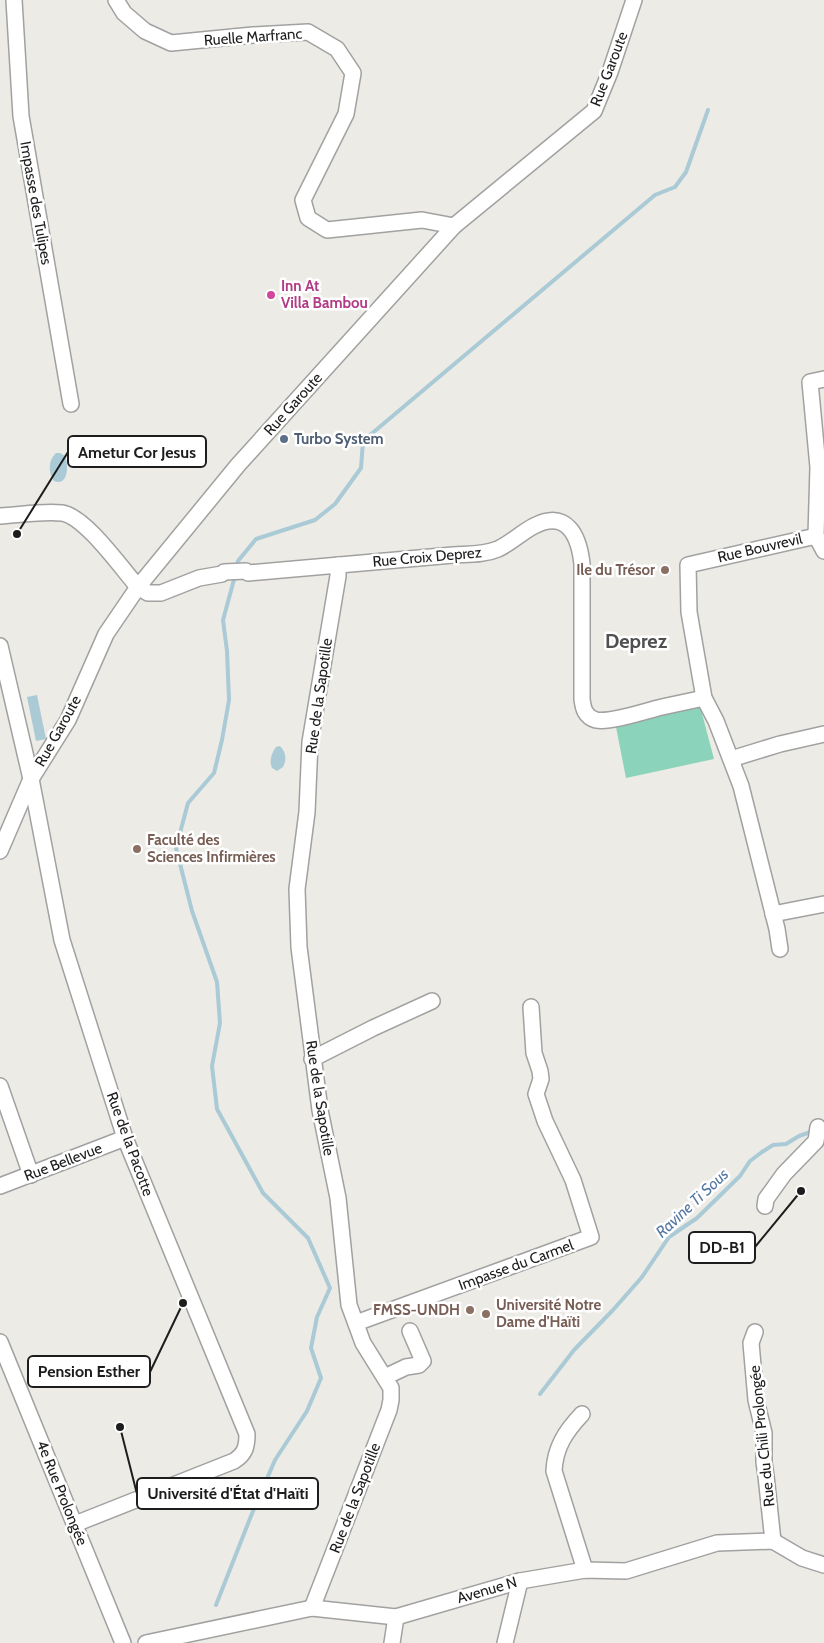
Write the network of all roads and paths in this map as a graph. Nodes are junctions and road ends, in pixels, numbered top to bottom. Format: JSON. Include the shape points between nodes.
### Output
{"nodes":[{"id":1,"x":14,"y":0,"type":"edge"},
{"id":2,"x":116,"y":0,"type":"edge"},
{"id":3,"x":634,"y":0,"type":"edge"},
{"id":4,"x":454,"y":226,"type":"junction"},
{"id":5,"x":824,"y":379,"type":"edge"},
{"id":6,"x":71,"y":404,"type":"dead end"},
{"id":7,"x":0,"y":516,"type":"edge"},
{"id":8,"x":816,"y":536,"type":"junction"},
{"id":9,"x":824,"y":551,"type":"edge"},
{"id":10,"x":338,"y":565,"type":"junction"},
{"id":11,"x":138,"y":587,"type":"junction"},
{"id":12,"x":0,"y":646,"type":"edge"},
{"id":13,"x":704,"y":698,"type":"junction"},
{"id":14,"x":824,"y":734,"type":"edge"},
{"id":15,"x":731,"y":759,"type":"junction"},
{"id":16,"x":32,"y":779,"type":"junction"},
{"id":17,"x":0,"y":851,"type":"edge"},
{"id":18,"x":824,"y":904,"type":"edge"},
{"id":19,"x":773,"y":914,"type":"junction"},
{"id":20,"x":780,"y":949,"type":"dead end"},
{"id":21,"x":432,"y":1001,"type":"dead end"},
{"id":22,"x":531,"y":1007,"type":"dead end"},
{"id":23,"x":312,"y":1060,"type":"junction"},
{"id":24,"x":0,"y":1086,"type":"edge"},
{"id":25,"x":818,"y":1126,"type":"dead end"},
{"id":26,"x":125,"y":1138,"type":"junction"},
{"id":27,"x":31,"y":1175,"type":"junction"},
{"id":28,"x":0,"y":1186,"type":"edge"},
{"id":29,"x":764,"y":1206,"type":"dead end"},
{"id":30,"x":356,"y":1323,"type":"junction"},
{"id":31,"x":410,"y":1330,"type":"dead end"},
{"id":32,"x":755,"y":1332,"type":"dead end"},
{"id":33,"x":0,"y":1342,"type":"edge"},
{"id":34,"x":385,"y":1378,"type":"junction"},
{"id":35,"x":582,"y":1414,"type":"dead end"},
{"id":36,"x":75,"y":1524,"type":"junction"},
{"id":37,"x":773,"y":1541,"type":"junction"},
{"id":38,"x":824,"y":1565,"type":"edge"},
{"id":39,"x":586,"y":1570,"type":"junction"},
{"id":40,"x":520,"y":1581,"type":"junction"},
{"id":41,"x":312,"y":1608,"type":"junction"},
{"id":42,"x":396,"y":1617,"type":"junction"},
{"id":43,"x":172,"y":1640,"type":"edge"},
{"id":44,"x":123,"y":1643,"type":"edge"},
{"id":45,"x":146,"y":1643,"type":"edge"},
{"id":46,"x":392,"y":1643,"type":"edge"},
{"id":47,"x":505,"y":1643,"type":"edge"}],
"edges":[{"from":1,"to":6,"type":"street","name":"Impasse des Tulipes","via":[[22,116]]},
{"from":2,"to":4,"type":"street","name":"Ruelle Marfranc","via":[[124,13],[145,31],[171,43],[308,32],[337,49],[353,73],[352,81],[346,114],[303,200],[308,218],[327,230],[422,220]]},
{"from":3,"to":4,"type":"street","name":"Rue Garoute","via":[[594,111]]},
{"from":4,"to":11,"type":"street","name":"Rue Garoute","via":[[238,465]]},
{"from":5,"to":8,"type":"street","via":[[810,382],[818,467]]},
{"from":7,"to":11,"type":"street","via":[[62,513],[72,516],[92,533]]},
{"from":8,"to":9,"type":"street","name":"Rue Bouvrevil"},
{"from":8,"to":13,"type":"street","name":"Rue Bouvrevil","via":[[688,565],[689,612]]},
{"from":10,"to":11,"type":"street","name":"Rue Croix Deprez","via":[[224,572],[161,593],[148,593]]},
{"from":10,"to":13,"type":"street","name":"Rue Croix Deprez","via":[[481,554],[499,548],[541,523],[556,521],[574,533],[580,548],[582,699],[587,715],[595,720],[605,720]]},
{"from":10,"to":23,"type":"street","name":"Rue de la Sapotille","via":[[310,742],[307,812],[297,889],[299,947]]},
{"from":11,"to":16,"type":"street","name":"Rue Garoute","via":[[106,634],[68,720]]},
{"from":12,"to":16,"type":"street","name":"Rue de la Pacotte"},
{"from":13,"to":15,"type":"street"},
{"from":14,"to":15,"type":"street"},
{"from":15,"to":19,"type":"street","via":[[741,786]]},
{"from":16,"to":17,"type":"street","name":"Rue Garoute"},
{"from":16,"to":26,"type":"street","name":"Rue de la Pacotte","via":[[62,940]]},
{"from":18,"to":19,"type":"street"},
{"from":19,"to":20,"type":"street"},
{"from":21,"to":23,"type":"street"},
{"from":22,"to":30,"type":"street","name":"Impasse du Carmel","via":[[534,1053],[541,1079],[536,1094],[573,1180],[591,1237]]},
{"from":23,"to":30,"type":"street","name":"Rue de la Sapotille","via":[[338,1198],[349,1305]]},
{"from":24,"to":27,"type":"street"},
{"from":25,"to":29,"type":"street","via":[[816,1141],[784,1174]]},
{"from":26,"to":27,"type":"street","name":"Rue Bellevue"},
{"from":26,"to":36,"type":"street","name":"Rue de la Pacotte","via":[[247,1434],[247,1443],[241,1457],[234,1461]]},
{"from":27,"to":28,"type":"street","name":"Rue Bellevue"},
{"from":30,"to":34,"type":"street","name":"Rue de la Sapotille","via":[[362,1343]]},
{"from":31,"to":34,"type":"street","via":[[422,1361]]},
{"from":32,"to":37,"type":"street","name":"Rue du Chili Prolongée","via":[[751,1343],[756,1400],[764,1433]]},
{"from":33,"to":36,"type":"street","name":"4e Rue Prolongée"},
{"from":34,"to":41,"type":"street","name":"Rue de la Sapotille","via":[[391,1388],[389,1410]]},
{"from":35,"to":39,"type":"street","via":[[567,1430],[555,1458],[554,1471]]},
{"from":36,"to":44,"type":"street","name":"4e Rue Prolongée"},
{"from":37,"to":38,"type":"street","via":[[802,1558]]},
{"from":37,"to":39,"type":"street","name":"Avenue N","via":[[717,1543],[626,1571]]},
{"from":39,"to":40,"type":"street","name":"Avenue N"},
{"from":40,"to":42,"type":"street","name":"Avenue N"},
{"from":40,"to":47,"type":"street"},
{"from":41,"to":42,"type":"street","name":"Avenue N"},
{"from":41,"to":43,"type":"street","name":"Avenue N"},
{"from":42,"to":46,"type":"street"},
{"from":43,"to":45,"type":"street","name":"Avenue N"}]}
